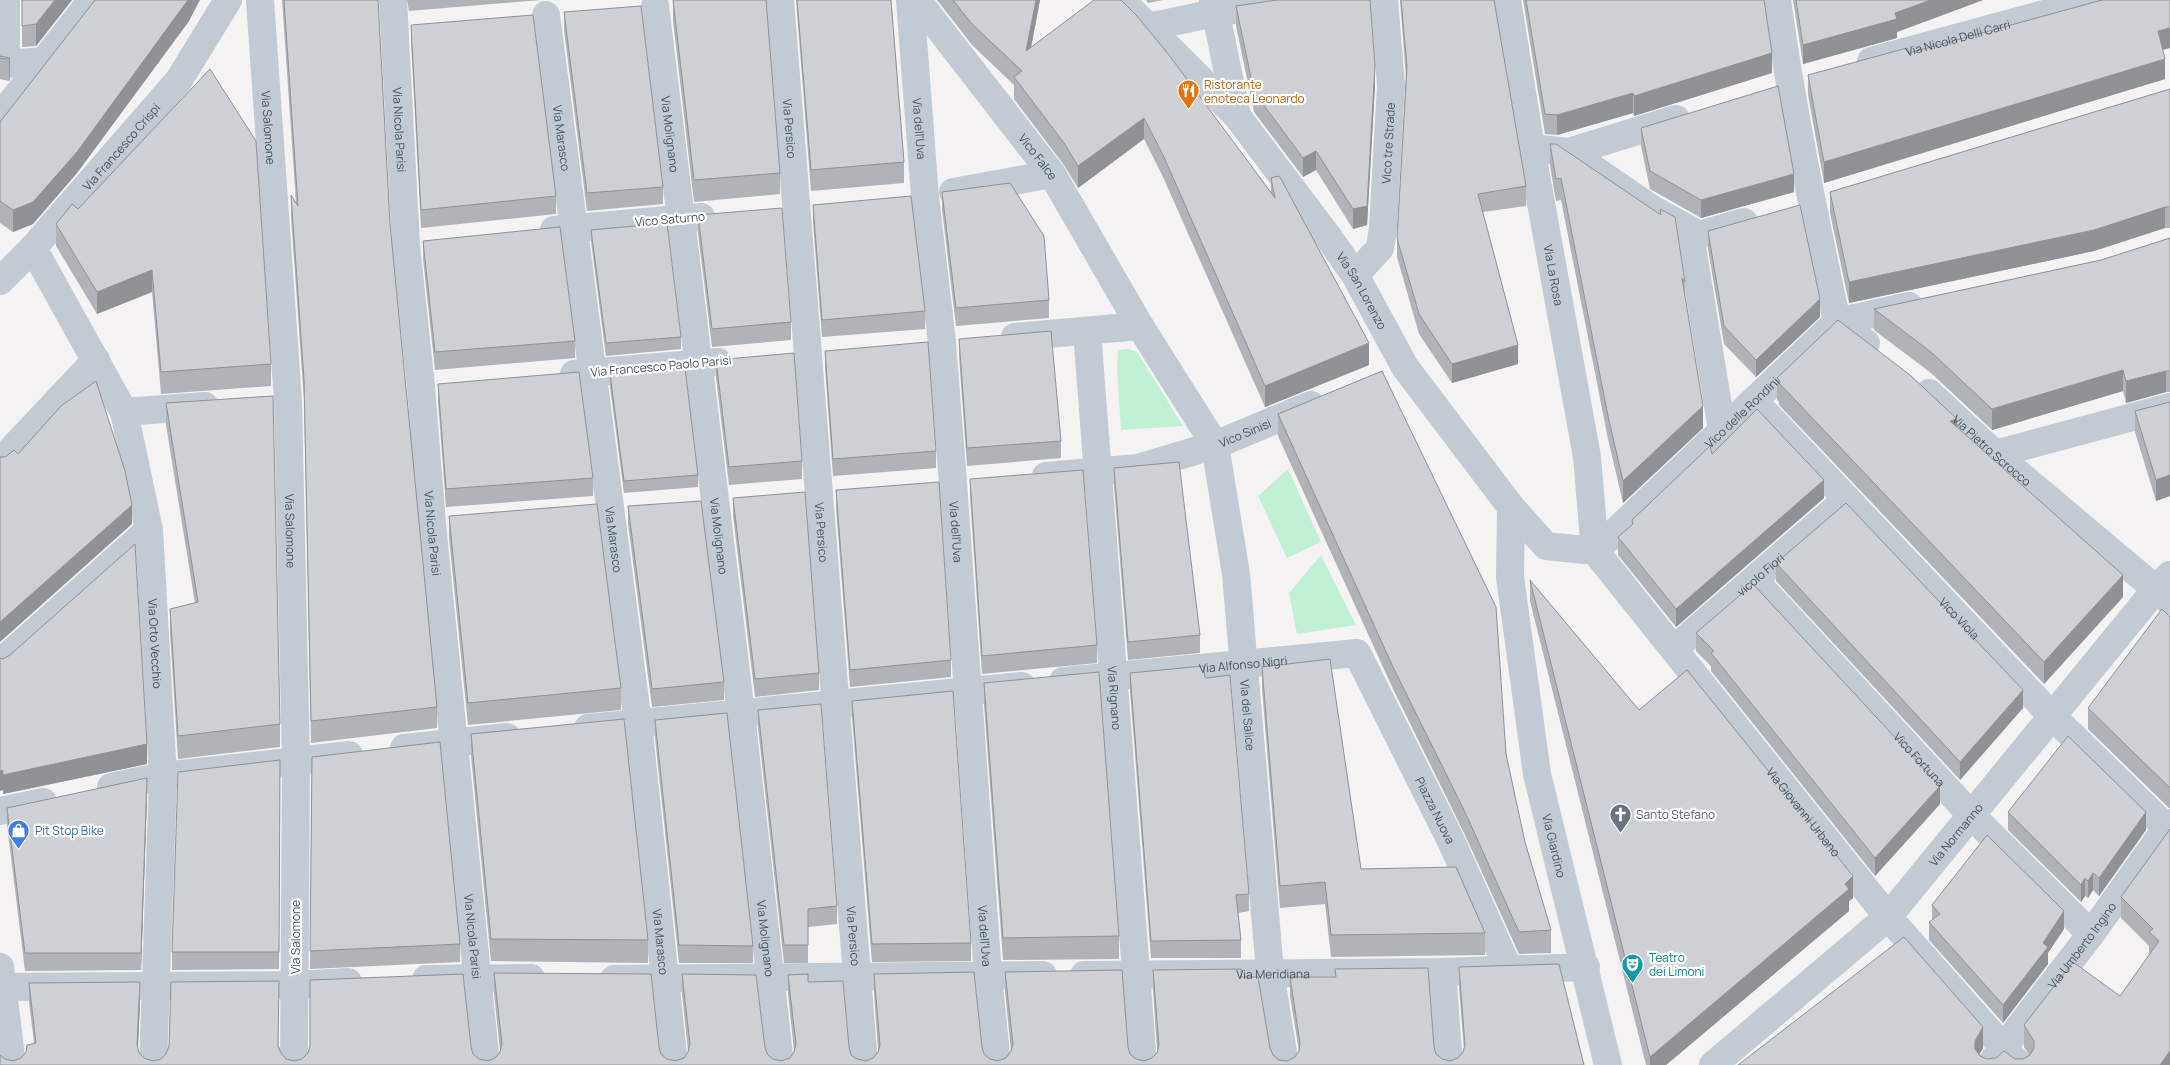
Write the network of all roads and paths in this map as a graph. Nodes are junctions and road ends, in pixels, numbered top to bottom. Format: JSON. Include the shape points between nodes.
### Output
{"nodes":[{"id":1,"x":6,"y":0,"type":"edge"},
{"id":2,"x":92,"y":0,"type":"edge"},
{"id":3,"x":228,"y":0,"type":"edge"},
{"id":4,"x":260,"y":0,"type":"edge"},
{"id":5,"x":393,"y":0,"type":"edge"},
{"id":6,"x":780,"y":0,"type":"edge"},
{"id":7,"x":910,"y":0,"type":"edge"},
{"id":8,"x":917,"y":0,"type":"edge"},
{"id":9,"x":1121,"y":0,"type":"edge"},
{"id":10,"x":1303,"y":0,"type":"edge"},
{"id":11,"x":1384,"y":0,"type":"edge"},
{"id":12,"x":1507,"y":0,"type":"edge"},
{"id":13,"x":1777,"y":0,"type":"edge"},
{"id":14,"x":2096,"y":0,"type":"edge"},
{"id":15,"x":1214,"y":7,"type":"edge"},
{"id":16,"x":626,"y":9,"type":"edge"},
{"id":17,"x":518,"y":17,"type":"edge"},
{"id":18,"x":423,"y":25,"type":"edge"},
{"id":19,"x":1148,"y":26,"type":"junction"},
{"id":20,"x":395,"y":28,"type":"junction"},
{"id":21,"x":45,"y":61,"type":"junction"},
{"id":22,"x":1846,"y":68,"type":"edge"},
{"id":23,"x":1817,"y":76,"type":"edge"},
{"id":24,"x":1779,"y":87,"type":"junction"},
{"id":25,"x":1697,"y":112,"type":"edge"},
{"id":26,"x":1237,"y":116,"type":"junction"},
{"id":27,"x":0,"y":117,"type":"edge"},
{"id":28,"x":1531,"y":148,"type":"junction"},
{"id":29,"x":1569,"y":152,"type":"junction"},
{"id":30,"x":1052,"y":174,"type":"junction"},
{"id":31,"x":1839,"y":195,"type":"edge"},
{"id":32,"x":925,"y":197,"type":"junction"},
{"id":33,"x":896,"y":200,"type":"edge"},
{"id":34,"x":1802,"y":206,"type":"junction"},
{"id":35,"x":807,"y":209,"type":"junction"},
{"id":36,"x":768,"y":212,"type":"edge"},
{"id":37,"x":730,"y":214,"type":"edge"},
{"id":38,"x":1764,"y":216,"type":"edge"},
{"id":39,"x":682,"y":218,"type":"junction"},
{"id":40,"x":573,"y":228,"type":"junction"},
{"id":41,"x":1689,"y":229,"type":"junction"},
{"id":42,"x":534,"y":232,"type":"edge"},
{"id":43,"x":33,"y":248,"type":"junction"},
{"id":44,"x":1355,"y":275,"type":"junction"},
{"id":45,"x":0,"y":281,"type":"edge"},
{"id":46,"x":1934,"y":301,"type":"edge"},
{"id":47,"x":1838,"y":322,"type":"junction"},
{"id":48,"x":1140,"y":326,"type":"junction"},
{"id":49,"x":1087,"y":331,"type":"junction"},
{"id":50,"x":942,"y":342,"type":"junction"},
{"id":51,"x":913,"y":345,"type":"edge"},
{"id":52,"x":837,"y":352,"type":"edge"},
{"id":53,"x":808,"y":354,"type":"junction"},
{"id":54,"x":781,"y":356,"type":"edge"},
{"id":55,"x":1883,"y":356,"type":"edge"},
{"id":56,"x":96,"y":360,"type":"junction"},
{"id":57,"x":744,"y":360,"type":"edge"},
{"id":58,"x":698,"y":363,"type":"junction"},
{"id":59,"x":1405,"y":367,"type":"junction"},
{"id":60,"x":592,"y":372,"type":"junction"},
{"id":61,"x":545,"y":376,"type":"edge"},
{"id":62,"x":1378,"y":378,"type":"edge"},
{"id":63,"x":1913,"y":379,"type":"edge"},
{"id":64,"x":450,"y":384,"type":"edge"},
{"id":65,"x":421,"y":387,"type":"junction"},
{"id":66,"x":1333,"y":396,"type":"edge"},
{"id":67,"x":288,"y":400,"type":"junction"},
{"id":68,"x":1754,"y":400,"type":"junction"},
{"id":69,"x":259,"y":403,"type":"edge"},
{"id":70,"x":230,"y":405,"type":"edge"},
{"id":71,"x":2170,"y":407,"type":"edge"},
{"id":72,"x":124,"y":412,"type":"junction"},
{"id":73,"x":1722,"y":430,"type":"junction"},
{"id":74,"x":1216,"y":445,"type":"junction"},
{"id":75,"x":1995,"y":454,"type":"junction"},
{"id":76,"x":0,"y":462,"type":"edge"},
{"id":77,"x":1097,"y":472,"type":"junction"},
{"id":78,"x":1020,"y":478,"type":"edge"},
{"id":79,"x":982,"y":481,"type":"edge"},
{"id":80,"x":953,"y":483,"type":"junction"},
{"id":81,"x":925,"y":485,"type":"edge"},
{"id":82,"x":848,"y":492,"type":"edge"},
{"id":83,"x":819,"y":494,"type":"junction"},
{"id":84,"x":791,"y":496,"type":"edge"},
{"id":85,"x":744,"y":499,"type":"edge"},
{"id":86,"x":1847,"y":499,"type":"junction"},
{"id":87,"x":715,"y":502,"type":"junction"},
{"id":88,"x":686,"y":504,"type":"edge"},
{"id":89,"x":1511,"y":507,"type":"junction"},
{"id":90,"x":639,"y":508,"type":"edge"},
{"id":91,"x":600,"y":511,"type":"junction"},
{"id":92,"x":462,"y":522,"type":"edge"},
{"id":93,"x":432,"y":524,"type":"junction"},
{"id":94,"x":149,"y":530,"type":"junction"},
{"id":95,"x":1595,"y":551,"type":"junction"},
{"id":96,"x":1754,"y":580,"type":"junction"},
{"id":97,"x":2165,"y":588,"type":"edge"},
{"id":98,"x":1674,"y":649,"type":"junction"},
{"id":99,"x":1357,"y":653,"type":"joint"},
{"id":100,"x":0,"y":663,"type":"edge"},
{"id":101,"x":1244,"y":664,"type":"junction"},
{"id":102,"x":1114,"y":676,"type":"junction"},
{"id":103,"x":970,"y":691,"type":"junction"},
{"id":104,"x":836,"y":704,"type":"junction"},
{"id":105,"x":741,"y":714,"type":"junction"},
{"id":106,"x":2053,"y":717,"type":"junction"},
{"id":107,"x":638,"y":723,"type":"junction"},
{"id":108,"x":560,"y":731,"type":"edge"},
{"id":109,"x":531,"y":734,"type":"edge"},
{"id":110,"x":454,"y":742,"type":"junction"},
{"id":111,"x":296,"y":761,"type":"junction"},
{"id":112,"x":163,"y":776,"type":"junction"},
{"id":113,"x":0,"y":811,"type":"edge"},
{"id":114,"x":1972,"y":816,"type":"junction"},
{"id":115,"x":2169,"y":827,"type":"edge"},
{"id":116,"x":1888,"y":917,"type":"junction"},
{"id":117,"x":2091,"y":934,"type":"junction"},
{"id":118,"x":1586,"y":967,"type":"junction"},
{"id":119,"x":1509,"y":970,"type":"junction"},
{"id":120,"x":1270,"y":972,"type":"junction"},
{"id":121,"x":1442,"y":972,"type":"junction"},
{"id":122,"x":1135,"y":974,"type":"junction"},
{"id":123,"x":988,"y":976,"type":"junction"},
{"id":124,"x":477,"y":977,"type":"junction"},
{"id":125,"x":856,"y":977,"type":"junction"},
{"id":126,"x":556,"y":978,"type":"edge"},
{"id":127,"x":586,"y":979,"type":"edge"},
{"id":128,"x":771,"y":979,"type":"junction"},
{"id":129,"x":1,"y":980,"type":"edge"},
{"id":130,"x":400,"y":980,"type":"edge"},
{"id":131,"x":665,"y":980,"type":"junction"},
{"id":132,"x":372,"y":982,"type":"edge"},
{"id":133,"x":295,"y":985,"type":"junction"},
{"id":134,"x":156,"y":986,"type":"junction"},
{"id":135,"x":2004,"y":1059,"type":"edge"},
{"id":136,"x":12,"y":1065,"type":"edge"},
{"id":137,"x":153,"y":1065,"type":"edge"},
{"id":138,"x":294,"y":1065,"type":"edge"},
{"id":139,"x":486,"y":1065,"type":"edge"},
{"id":140,"x":674,"y":1065,"type":"edge"},
{"id":141,"x":780,"y":1065,"type":"edge"},
{"id":142,"x":864,"y":1065,"type":"edge"},
{"id":143,"x":997,"y":1065,"type":"edge"},
{"id":144,"x":1143,"y":1065,"type":"edge"},
{"id":145,"x":1286,"y":1065,"type":"edge"},
{"id":146,"x":1449,"y":1065,"type":"edge"},
{"id":147,"x":1608,"y":1065,"type":"edge"},
{"id":148,"x":1714,"y":1065,"type":"edge"}],
"edges":[{"from":1,"to":21,"type":"street","via":[[6,64]]},
{"from":2,"to":21,"type":"street"},
{"from":3,"to":43,"type":"street","name":"Via Francesco Crispi","via":[[179,80]]},
{"from":4,"to":67,"type":"street","name":"Via Salomone"},
{"from":5,"to":20,"type":"street","name":"Via Nicola Parisi"},
{"from":6,"to":35,"type":"street","name":"Via Persico"},
{"from":7,"to":32,"type":"street","name":"Via dell'Uva"},
{"from":8,"to":30,"type":"street","name":"Vico Falce"},
{"from":9,"to":19,"type":"street","name":"Via San Lorenzo"},
{"from":10,"to":15,"type":"street"},
{"from":11,"to":44,"type":"street","name":"Vico tre Strade","via":[[1391,85],[1384,227],[1380,248]]},
{"from":12,"to":28,"type":"street","name":"Via La Rosa"},
{"from":13,"to":24,"type":"street"},
{"from":14,"to":22,"type":"street","name":"Via Nicola Delli Carri"},
{"from":15,"to":19,"type":"street"},
{"from":15,"to":26,"type":"street"},
{"from":16,"to":39,"type":"street","name":"Via Molignano","via":[[665,6]]},
{"from":17,"to":40,"type":"street","name":"Via Marasco","via":[[556,14]]},
{"from":18,"to":20,"type":"street"},
{"from":19,"to":26,"type":"street","name":"Via San Lorenzo"},
{"from":20,"to":65,"type":"street","name":"Via Nicola Parisi","via":[[416,244]]},
{"from":21,"to":27,"type":"street"},
{"from":23,"to":24,"type":"street"},
{"from":24,"to":34,"type":"street"},
{"from":25,"to":29,"type":"street"},
{"from":26,"to":44,"type":"street","name":"Via San Lorenzo"},
{"from":28,"to":29,"type":"street"},
{"from":28,"to":95,"type":"street","name":"Via La Rosa","via":[[1587,456]]},
{"from":29,"to":41,"type":"street","via":[[1652,209]]},
{"from":30,"to":32,"type":"street"},
{"from":30,"to":48,"type":"street","name":"Vico Falce"},
{"from":31,"to":34,"type":"street"},
{"from":32,"to":33,"type":"street"},
{"from":32,"to":50,"type":"street","name":"Via dell'Uva"},
{"from":34,"to":47,"type":"street"},
{"from":35,"to":36,"type":"street"},
{"from":35,"to":53,"type":"street","name":"Via Persico"},
{"from":37,"to":39,"type":"street","name":"Vico Saturno"},
{"from":38,"to":41,"type":"street","via":[[1699,235]]},
{"from":39,"to":40,"type":"street","name":"Vico Saturno"},
{"from":39,"to":58,"type":"street","name":"Via Molignano"},
{"from":40,"to":42,"type":"street","name":"Vico Saturno"},
{"from":40,"to":60,"type":"street","name":"Via Marasco"},
{"from":41,"to":73,"type":"street"},
{"from":43,"to":45,"type":"street","name":"Via Francesco Crispi"},
{"from":43,"to":56,"type":"street","name":"Via Orto Vecchio"},
{"from":44,"to":59,"type":"street","name":"Via San Lorenzo"},
{"from":46,"to":47,"type":"street"},
{"from":47,"to":55,"type":"street"},
{"from":47,"to":68,"type":"street","name":"Vico delle Rondini"},
{"from":48,"to":49,"type":"street"},
{"from":48,"to":74,"type":"street","name":"Via del Salice"},
{"from":49,"to":50,"type":"street"},
{"from":49,"to":77,"type":"street","name":"Via Rignano"},
{"from":50,"to":51,"type":"street"},
{"from":50,"to":80,"type":"street","name":"Via dell'Uva"},
{"from":52,"to":53,"type":"street"},
{"from":53,"to":54,"type":"street"},
{"from":53,"to":83,"type":"street","name":"Via Persico"},
{"from":56,"to":72,"type":"street","name":"Via Orto Vecchio"},
{"from":56,"to":76,"type":"street"},
{"from":57,"to":58,"type":"street","name":"Via Francesco Paolo Parisi"},
{"from":58,"to":60,"type":"street","name":"Via Francesco Paolo Parisi"},
{"from":58,"to":87,"type":"street","name":"Via Molignano"},
{"from":59,"to":62,"type":"street"},
{"from":59,"to":89,"type":"street","name":"Via San Lorenzo"},
{"from":60,"to":61,"type":"street","name":"Via Francesco Paolo Parisi"},
{"from":60,"to":91,"type":"street","name":"Via Marasco"},
{"from":63,"to":75,"type":"street","name":"Via Pietro Scrocco"},
{"from":64,"to":65,"type":"street"},
{"from":65,"to":93,"type":"street","name":"Via Nicola Parisi"},
{"from":66,"to":74,"type":"street","name":"Vico Sinisi"},
{"from":67,"to":69,"type":"street"},
{"from":67,"to":111,"type":"street","name":"Via Salomone"},
{"from":68,"to":73,"type":"street","name":"Vico delle Rondini"},
{"from":68,"to":86,"type":"street","name":"Vico Viola"},
{"from":70,"to":72,"type":"street"},
{"from":71,"to":75,"type":"street"},
{"from":72,"to":94,"type":"street","name":"Via Orto Vecchio"},
{"from":73,"to":95,"type":"street","name":"Vico delle Rondini"},
{"from":74,"to":77,"type":"street","name":"Vico Sinisi","via":[[1138,468]]},
{"from":74,"to":101,"type":"street","name":"Via del Salice","via":[[1236,574]]},
{"from":75,"to":97,"type":"street","name":"Via Pietro Scrocco"},
{"from":77,"to":78,"type":"street","name":"Vico Sinisi"},
{"from":77,"to":102,"type":"street","name":"Via Rignano"},
{"from":79,"to":80,"type":"street"},
{"from":80,"to":81,"type":"street"},
{"from":80,"to":103,"type":"street","name":"Via dell'Uva"},
{"from":82,"to":83,"type":"street"},
{"from":83,"to":84,"type":"street"},
{"from":83,"to":104,"type":"street","name":"Via Persico"},
{"from":85,"to":87,"type":"street"},
{"from":86,"to":96,"type":"street","name":"vicolo Fiori"},
{"from":86,"to":106,"type":"street","name":"Vico Viola"},
{"from":87,"to":88,"type":"street"},
{"from":87,"to":105,"type":"street","name":"Via Molignano"},
{"from":89,"to":95,"type":"street","name":"Via San Lorenzo","via":[[1546,546]]},
{"from":89,"to":118,"type":"street","name":"Via Giardino","via":[[1510,577],[1537,774]]},
{"from":90,"to":91,"type":"street"},
{"from":91,"to":107,"type":"street","name":"Via Marasco"},
{"from":92,"to":93,"type":"street"},
{"from":93,"to":110,"type":"street","name":"Via Nicola Parisi"},
{"from":94,"to":100,"type":"street"},
{"from":94,"to":112,"type":"street","name":"Via Orto Vecchio"},
{"from":95,"to":98,"type":"street","name":"Via Giovanni Urbano"},
{"from":96,"to":98,"type":"street","name":"vicolo Fiori"},
{"from":96,"to":114,"type":"street","name":"Vico Fortuna"},
{"from":97,"to":106,"type":"street","name":"Via Normanno"},
{"from":98,"to":116,"type":"street","name":"Via Giovanni Urbano"},
{"from":99,"to":101,"type":"street","name":"Via Alfonso Nigri"},
{"from":99,"to":119,"type":"street","name":"Piazza Nuova","via":[[1450,841]]},
{"from":101,"to":102,"type":"street","name":"Via Alfonso Nigri"},
{"from":101,"to":120,"type":"street","name":"Via del Salice"},
{"from":102,"to":103,"type":"street","name":"Via Alfonso Nigri"},
{"from":102,"to":122,"type":"street","name":"Via Rignano"},
{"from":103,"to":104,"type":"street","name":"Via Alfonso Nigri"},
{"from":103,"to":123,"type":"street","name":"Via dell'Uva"},
{"from":104,"to":105,"type":"street","name":"Via Alfonso Nigri"},
{"from":104,"to":125,"type":"street","name":"Via Persico"},
{"from":105,"to":107,"type":"street","name":"Via Alfonso Nigri"},
{"from":105,"to":128,"type":"street","name":"Via Molignano"},
{"from":106,"to":114,"type":"street","name":"Via Normanno"},
{"from":106,"to":115,"type":"street","name":"Vico Viola"},
{"from":107,"to":108,"type":"street","name":"Via Alfonso Nigri"},
{"from":107,"to":131,"type":"street","name":"Via Marasco"},
{"from":109,"to":110,"type":"street"},
{"from":110,"to":111,"type":"street"},
{"from":110,"to":124,"type":"street","name":"Via Nicola Parisi"},
{"from":111,"to":112,"type":"street"},
{"from":111,"to":133,"type":"street","name":"Via Salomone"},
{"from":112,"to":113,"type":"street"},
{"from":112,"to":134,"type":"street","name":"Via Orto Vecchio"},
{"from":114,"to":116,"type":"street","name":"Via Normanno"},
{"from":114,"to":117,"type":"street","name":"Vico Fortuna"},
{"from":115,"to":117,"type":"street","name":"Via Umberto Ingino"},
{"from":116,"to":135,"type":"street","name":"Via Giovanni Urbano"},
{"from":116,"to":148,"type":"street","name":"Via Normanno"},
{"from":117,"to":135,"type":"street","name":"Via Umberto Ingino"},
{"from":118,"to":119,"type":"street","name":"Via Meridiana"},
{"from":118,"to":147,"type":"street","name":"Via Giardino"},
{"from":119,"to":121,"type":"street","name":"Via Meridiana"},
{"from":120,"to":121,"type":"street","name":"Via Meridiana"},
{"from":120,"to":122,"type":"street","name":"Via Meridiana"},
{"from":120,"to":145,"type":"street","name":"Via del Salice"},
{"from":121,"to":146,"type":"street"},
{"from":122,"to":123,"type":"street","name":"Via Meridiana"},
{"from":122,"to":144,"type":"street","name":"Via Rignano"},
{"from":123,"to":125,"type":"street","name":"Via Meridiana"},
{"from":123,"to":143,"type":"street","name":"Via dell'Uva"},
{"from":124,"to":126,"type":"street"},
{"from":124,"to":130,"type":"street"},
{"from":124,"to":139,"type":"street","name":"Via Nicola Parisi"},
{"from":125,"to":128,"type":"street","name":"Via Meridiana"},
{"from":125,"to":142,"type":"street","name":"Via Persico"},
{"from":127,"to":131,"type":"street","name":"Via Meridiana"},
{"from":128,"to":131,"type":"street","name":"Via Meridiana"},
{"from":128,"to":141,"type":"street","name":"Via Molignano"},
{"from":129,"to":134,"type":"street"},
{"from":129,"to":136,"type":"street"},
{"from":131,"to":140,"type":"street","name":"Via Marasco"},
{"from":132,"to":133,"type":"street"},
{"from":133,"to":134,"type":"street"},
{"from":133,"to":138,"type":"street","name":"Via Salomone"},
{"from":134,"to":137,"type":"street","name":"Via Orto Vecchio"}]}
